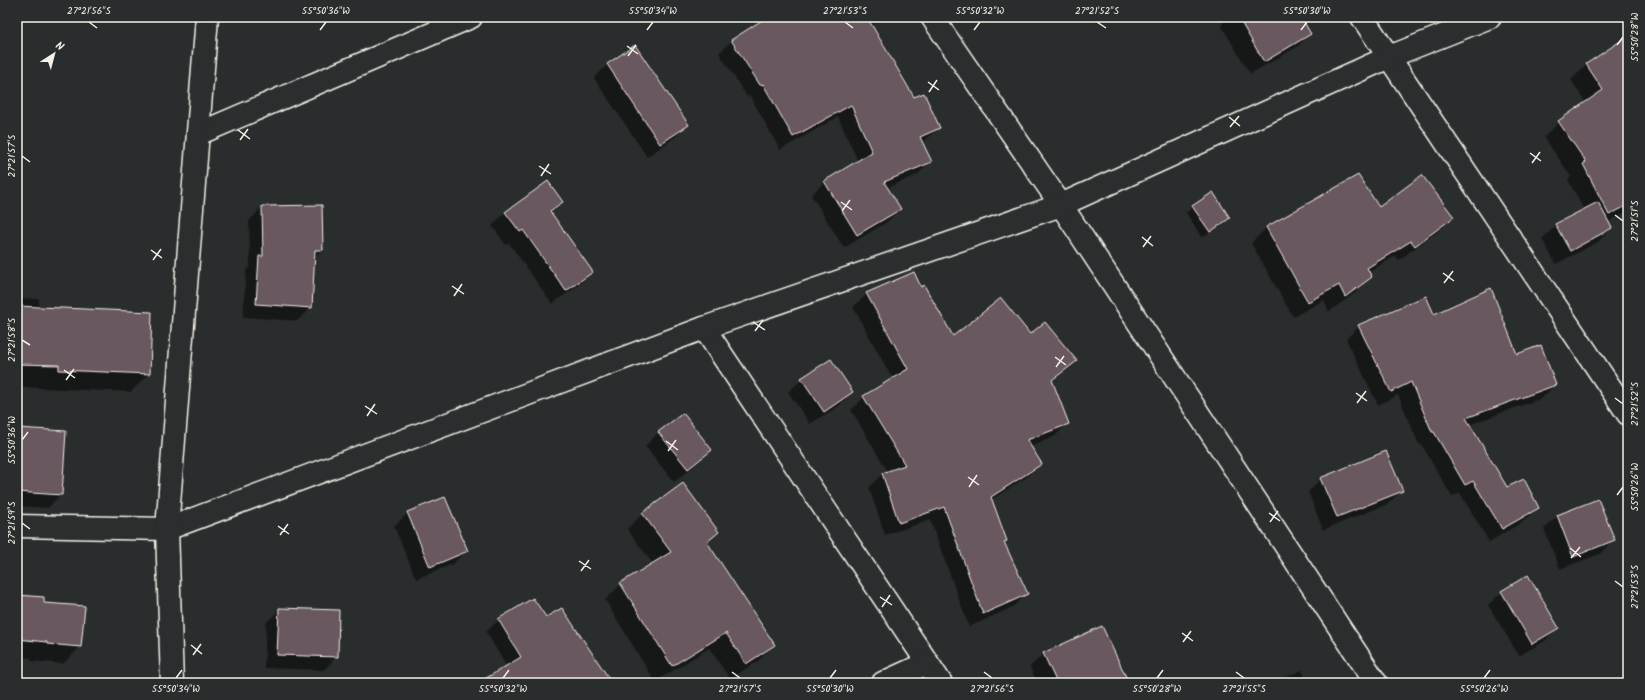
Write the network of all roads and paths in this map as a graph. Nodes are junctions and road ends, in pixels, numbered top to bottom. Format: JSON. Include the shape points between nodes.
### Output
{"nodes":[{"id":1,"x":207,"y":17,"type":"edge"},
{"id":2,"x":471,"y":17,"type":"edge"},
{"id":3,"x":932,"y":17,"type":"edge"},
{"id":4,"x":1362,"y":17,"type":"edge"},
{"id":5,"x":1490,"y":17,"type":"edge"},
{"id":6,"x":1389,"y":56,"type":"junction"},
{"id":7,"x":198,"y":134,"type":"junction"},
{"id":8,"x":1061,"y":205,"type":"junction"},
{"id":9,"x":704,"y":328,"type":"junction"},
{"id":10,"x":1628,"y":414,"type":"edge"},
{"id":11,"x":17,"y":526,"type":"edge"},
{"id":12,"x":167,"y":529,"type":"junction"},
{"id":13,"x":927,"y":663,"type":"junction"},
{"id":14,"x":172,"y":683,"type":"edge"},
{"id":15,"x":883,"y":683,"type":"edge"},
{"id":16,"x":941,"y":683,"type":"edge"},
{"id":17,"x":1376,"y":683,"type":"edge"}],
"edges":[{"from":1,"to":7,"type":"street"},
{"from":2,"to":7,"type":"street"},
{"from":3,"to":8,"type":"street"},
{"from":4,"to":6,"type":"street"},
{"from":5,"to":6,"type":"street"},
{"from":6,"to":8,"type":"street"},
{"from":6,"to":10,"type":"street"},
{"from":7,"to":12,"type":"street"},
{"from":8,"to":9,"type":"street"},
{"from":8,"to":17,"type":"street"},
{"from":9,"to":12,"type":"street"},
{"from":9,"to":13,"type":"street"},
{"from":11,"to":12,"type":"street"},
{"from":12,"to":14,"type":"street"},
{"from":13,"to":15,"type":"street"},
{"from":13,"to":16,"type":"street"}]}
